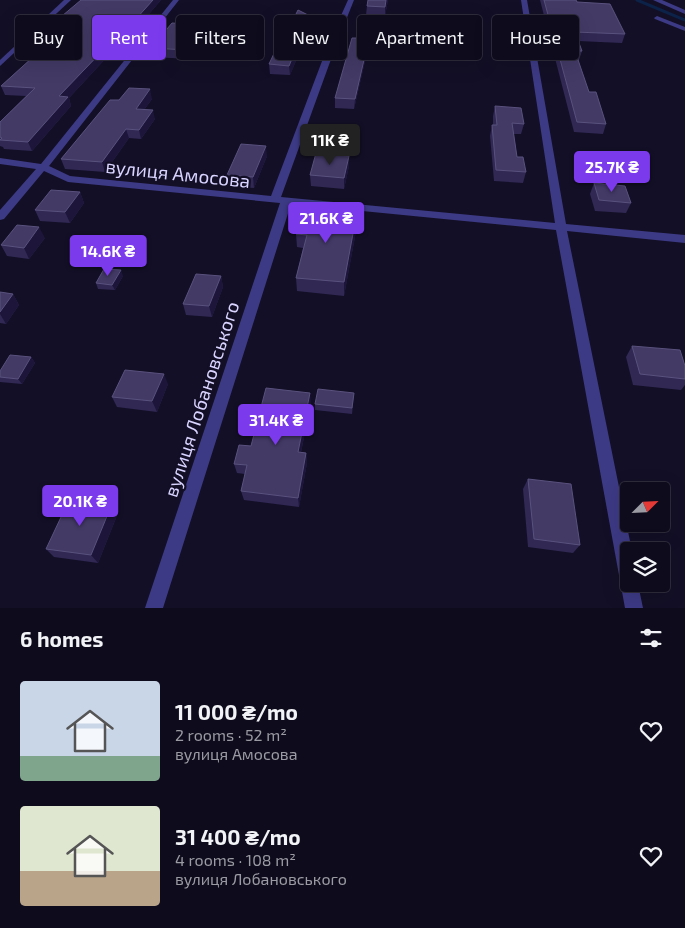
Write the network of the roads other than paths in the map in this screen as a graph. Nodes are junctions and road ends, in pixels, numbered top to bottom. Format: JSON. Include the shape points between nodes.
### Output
{"nodes":[{"id":1,"x":68,"y":0,"type":"edge"},
{"id":2,"x":176,"y":0,"type":"edge"},
{"id":3,"x":351,"y":0,"type":"edge"},
{"id":4,"x":524,"y":0,"type":"edge"},
{"id":5,"x":656,"y":0,"type":"edge"},
{"id":6,"x":685,"y":12,"type":"edge"},
{"id":7,"x":657,"y":18,"type":"dead end"},
{"id":8,"x":685,"y":29,"type":"edge"},
{"id":9,"x":0,"y":64,"type":"edge"},
{"id":10,"x":0,"y":161,"type":"edge"},
{"id":11,"x":43,"y":167,"type":"junction"},
{"id":12,"x":281,"y":201,"type":"junction"},
{"id":13,"x":0,"y":217,"type":"edge"},
{"id":14,"x":560,"y":227,"type":"junction"},
{"id":15,"x":685,"y":239,"type":"edge"},
{"id":16,"x":622,"y":542,"type":"edge"},
{"id":17,"x":631,"y":592,"type":"edge"},
{"id":18,"x":154,"y":608,"type":"edge"},
{"id":19,"x":634,"y":608,"type":"edge"}],
"edges":[{"from":1,"to":9,"type":"street"},
{"from":2,"to":11,"type":"street"},
{"from":3,"to":12,"type":"street","name":"вулиця Лобановського","via":[[334,40]]},
{"from":4,"to":14,"type":"street"},
{"from":5,"to":6,"type":"street"},
{"from":7,"to":8,"type":"street"},
{"from":10,"to":11,"type":"street","name":"вулиця Амосова"},
{"from":11,"to":12,"type":"street","name":"вулиця Амосова","via":[[68,179]]},
{"from":11,"to":13,"type":"street"},
{"from":12,"to":14,"type":"street","name":"вулиця Амосова"},
{"from":12,"to":18,"type":"street","name":"вулиця Лобановського"},
{"from":14,"to":15,"type":"street","name":"вулиця Амосова"},
{"from":14,"to":16,"type":"street"},
{"from":17,"to":19,"type":"street"}]}
